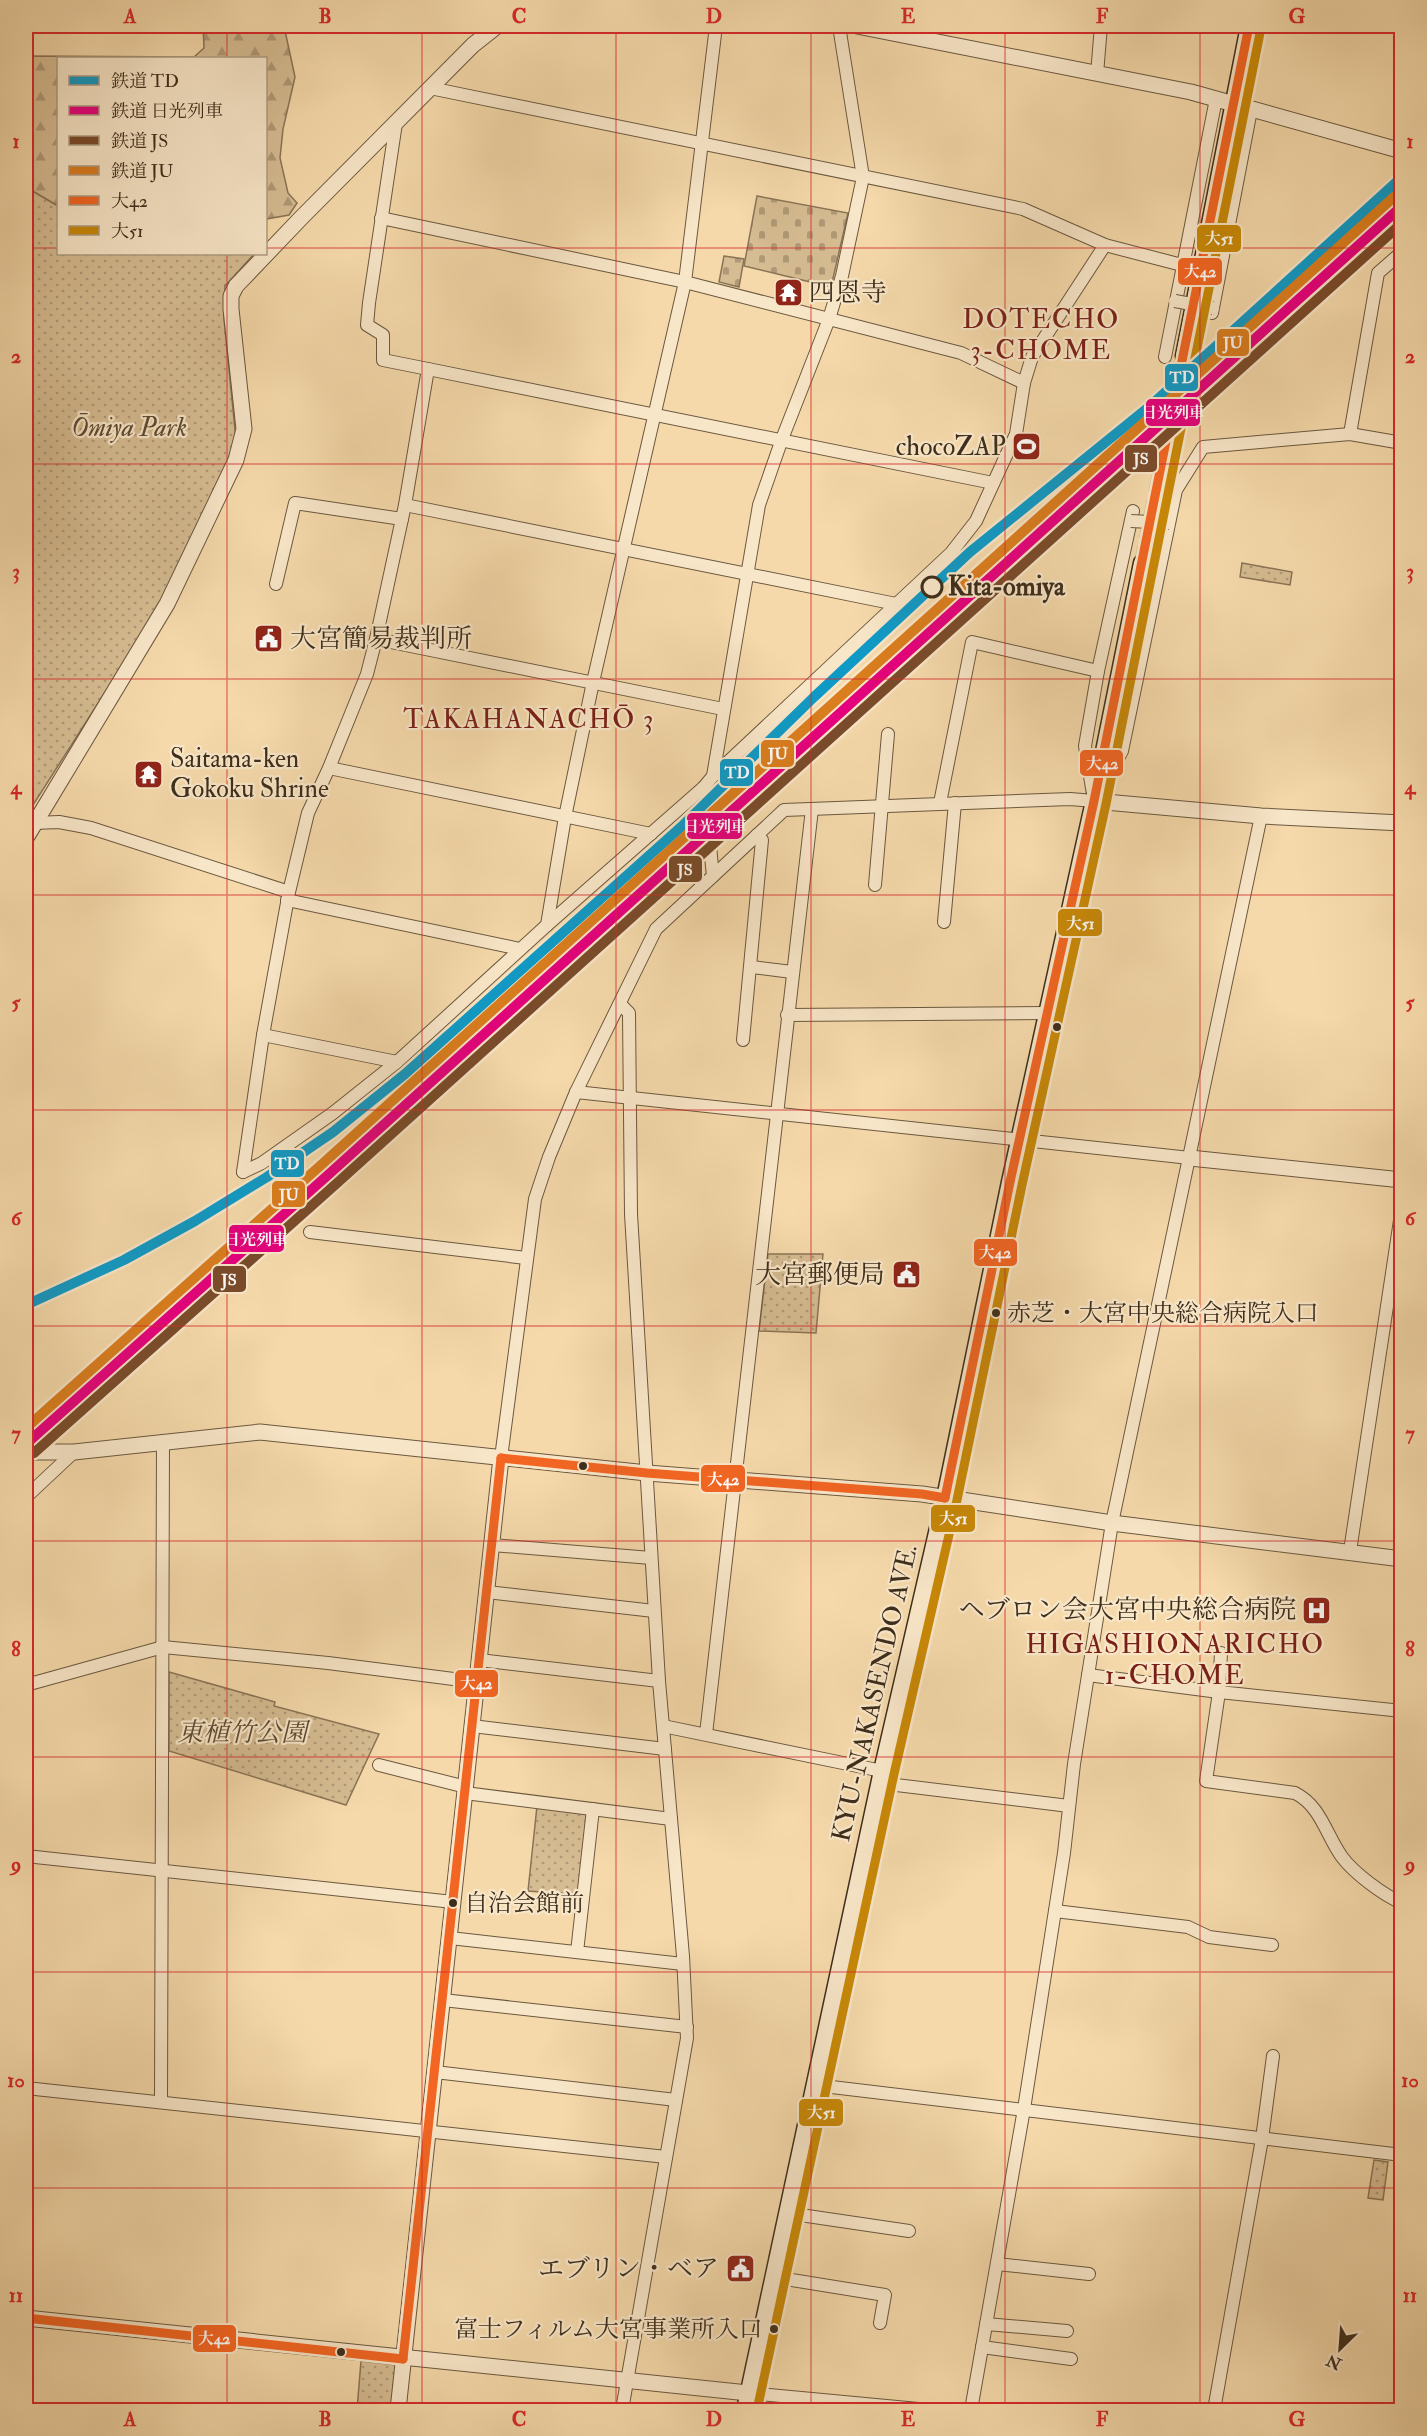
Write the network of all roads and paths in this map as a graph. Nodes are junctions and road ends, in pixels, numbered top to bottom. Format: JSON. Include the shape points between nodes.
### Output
{"nodes":[{"id":1,"x":497,"y":26,"type":"edge"},
{"id":2,"x":716,"y":26,"type":"edge"},
{"id":3,"x":839,"y":26,"type":"edge"},
{"id":4,"x":857,"y":26,"type":"edge"},
{"id":5,"x":1101,"y":26,"type":"edge"},
{"id":6,"x":1249,"y":26,"type":"edge"},
{"id":7,"x":1097,"y":74,"type":"junction"},
{"id":8,"x":430,"y":88,"type":"junction"},
{"id":9,"x":1216,"y":99,"type":"junction"},
{"id":10,"x":1233,"y":104,"type":"junction"},
{"id":11,"x":1251,"y":110,"type":"junction"},
{"id":12,"x":396,"y":123,"type":"junction"},
{"id":13,"x":702,"y":143,"type":"junction"},
{"id":14,"x":1401,"y":151,"type":"edge"},
{"id":15,"x":863,"y":177,"type":"junction"},
{"id":16,"x":381,"y":218,"type":"junction"},
{"id":17,"x":1106,"y":245,"type":"junction"},
{"id":18,"x":267,"y":252,"type":"edge"},
{"id":19,"x":1401,"y":252,"type":"edge"},
{"id":20,"x":264,"y":255,"type":"edge"},
{"id":21,"x":1182,"y":265,"type":"junction"},
{"id":22,"x":685,"y":282,"type":"junction"},
{"id":23,"x":1175,"y":301,"type":"junction"},
{"id":24,"x":829,"y":319,"type":"junction"},
{"id":25,"x":1184,"y":356,"type":"tunnel mouth"},
{"id":26,"x":1165,"y":357,"type":"dead end"},
{"id":27,"x":428,"y":369,"type":"junction"},
{"id":28,"x":1024,"y":383,"type":"junction"},
{"id":29,"x":656,"y":414,"type":"junction"},
{"id":30,"x":1350,"y":434,"type":"junction"},
{"id":31,"x":782,"y":439,"type":"junction"},
{"id":32,"x":1401,"y":443,"type":"edge"},
{"id":33,"x":1182,"y":468,"type":"dead end"},
{"id":34,"x":993,"y":483,"type":"junction"},
{"id":35,"x":1178,"y":487,"type":"junction"},
{"id":36,"x":405,"y":505,"type":"junction"},
{"id":37,"x":402,"y":519,"type":"junction"},
{"id":38,"x":1169,"y":523,"type":"junction"},
{"id":39,"x":624,"y":549,"type":"junction"},
{"id":40,"x":1142,"y":563,"type":"tunnel mouth"},
{"id":41,"x":747,"y":574,"type":"junction"},
{"id":42,"x":276,"y":584,"type":"dead end"},
{"id":43,"x":896,"y":604,"type":"junction"},
{"id":44,"x":376,"y":639,"type":"junction"},
{"id":45,"x":1098,"y":671,"type":"junction"},
{"id":46,"x":593,"y":682,"type":"junction"},
{"id":47,"x":723,"y":709,"type":"junction"},
{"id":48,"x":888,"y":734,"type":"dead end"},
{"id":49,"x":329,"y":768,"type":"junction"},
{"id":50,"x":713,"y":776,"type":"junction"},
{"id":51,"x":704,"y":787,"type":"junction"},
{"id":52,"x":1094,"y":801,"type":"junction"},
{"id":53,"x":940,"y":803,"type":"junction"},
{"id":54,"x":955,"y":803,"type":"junction"},
{"id":55,"x":881,"y":806,"type":"junction"},
{"id":56,"x":812,"y":809,"type":"junction"},
{"id":57,"x":1261,"y":816,"type":"junction"},
{"id":58,"x":565,"y":817,"type":"junction"},
{"id":59,"x":34,"y":823,"type":"junction"},
{"id":60,"x":1401,"y":823,"type":"edge"},
{"id":61,"x":651,"y":834,"type":"junction"},
{"id":62,"x":757,"y":835,"type":"junction"},
{"id":63,"x":26,"y":838,"type":"edge"},
{"id":64,"x":713,"y":876,"type":"junction"},
{"id":65,"x":875,"y":885,"type":"dead end"},
{"id":66,"x":288,"y":896,"type":"junction"},
{"id":67,"x":944,"y":922,"type":"dead end"},
{"id":68,"x":547,"y":925,"type":"junction"},
{"id":69,"x":520,"y":949,"type":"junction"},
{"id":70,"x":752,"y":967,"type":"junction"},
{"id":71,"x":792,"y":972,"type":"junction"},
{"id":72,"x":620,"y":1004,"type":"junction"},
{"id":73,"x":1047,"y":1013,"type":"junction"},
{"id":74,"x":787,"y":1015,"type":"junction"},
{"id":75,"x":263,"y":1035,"type":"junction"},
{"id":76,"x":743,"y":1040,"type":"dead end"},
{"id":77,"x":397,"y":1062,"type":"junction"},
{"id":78,"x":576,"y":1092,"type":"junction"},
{"id":79,"x":631,"y":1097,"type":"junction"},
{"id":80,"x":775,"y":1113,"type":"junction"},
{"id":81,"x":1019,"y":1140,"type":"junction"},
{"id":82,"x":1190,"y":1158,"type":"junction"},
{"id":83,"x":1401,"y":1180,"type":"edge"},
{"id":84,"x":1401,"y":1207,"type":"edge"},
{"id":85,"x":310,"y":1232,"type":"dead end"},
{"id":86,"x":526,"y":1258,"type":"junction"},
{"id":87,"x":162,"y":1441,"type":"junction"},
{"id":88,"x":26,"y":1452,"type":"edge"},
{"id":89,"x":74,"y":1452,"type":"junction"},
{"id":90,"x":501,"y":1458,"type":"junction"},
{"id":91,"x":647,"y":1473,"type":"junction"},
{"id":92,"x":735,"y":1480,"type":"junction"},
{"id":93,"x":26,"y":1497,"type":"edge"},
{"id":94,"x":945,"y":1498,"type":"junction"},
{"id":95,"x":1112,"y":1523,"type":"junction"},
{"id":96,"x":492,"y":1545,"type":"junction"},
{"id":97,"x":1350,"y":1551,"type":"junction"},
{"id":98,"x":651,"y":1558,"type":"junction"},
{"id":99,"x":1401,"y":1558,"type":"edge"},
{"id":100,"x":487,"y":1592,"type":"junction"},
{"id":101,"x":654,"y":1611,"type":"junction"},
{"id":102,"x":163,"y":1647,"type":"junction"},
{"id":103,"x":1221,"y":1653,"type":"dead end"},
{"id":104,"x":480,"y":1660,"type":"junction"},
{"id":105,"x":1088,"y":1675,"type":"junction"},
{"id":106,"x":659,"y":1681,"type":"junction"},
{"id":107,"x":477,"y":1682,"type":"junction"},
{"id":108,"x":26,"y":1685,"type":"edge"},
{"id":109,"x":1219,"y":1692,"type":"junction"},
{"id":110,"x":1401,"y":1711,"type":"edge"},
{"id":111,"x":472,"y":1726,"type":"junction"},
{"id":112,"x":663,"y":1726,"type":"junction"},
{"id":113,"x":705,"y":1734,"type":"junction"},
{"id":114,"x":665,"y":1749,"type":"junction"},
{"id":115,"x":379,"y":1765,"type":"dead end"},
{"id":116,"x":881,"y":1777,"type":"junction"},
{"id":117,"x":465,"y":1790,"type":"junction"},
{"id":118,"x":1069,"y":1806,"type":"junction"},
{"id":119,"x":593,"y":1809,"type":"junction"},
{"id":120,"x":671,"y":1819,"type":"junction"},
{"id":121,"x":26,"y":1856,"type":"edge"},
{"id":122,"x":160,"y":1870,"type":"junction"},
{"id":123,"x":453,"y":1902,"type":"junction"},
{"id":124,"x":1401,"y":1903,"type":"edge"},
{"id":125,"x":1055,"y":1911,"type":"junction"},
{"id":126,"x":450,"y":1938,"type":"junction"},
{"id":127,"x":1272,"y":1944,"type":"dead end"},
{"id":128,"x":577,"y":1952,"type":"junction"},
{"id":129,"x":683,"y":1964,"type":"junction"},
{"id":130,"x":443,"y":2000,"type":"junction"},
{"id":131,"x":687,"y":2027,"type":"junction"},
{"id":132,"x":1273,"y":2056,"type":"dead end"},
{"id":133,"x":435,"y":2072,"type":"junction"},
{"id":134,"x":815,"y":2085,"type":"junction"},
{"id":135,"x":26,"y":2088,"type":"edge"},
{"id":136,"x":676,"y":2100,"type":"junction"},
{"id":137,"x":161,"y":2101,"type":"junction"},
{"id":138,"x":1024,"y":2109,"type":"junction"},
{"id":139,"x":429,"y":2132,"type":"junction"},
{"id":140,"x":1262,"y":2139,"type":"junction"},
{"id":141,"x":1401,"y":2155,"type":"edge"},
{"id":142,"x":666,"y":2157,"type":"junction"},
{"id":143,"x":787,"y":2213,"type":"junction"},
{"id":144,"x":909,"y":2231,"type":"dead end"},
{"id":145,"x":997,"y":2264,"type":"junction"},
{"id":146,"x":1089,"y":2274,"type":"dead end"},
{"id":147,"x":773,"y":2277,"type":"junction"},
{"id":148,"x":26,"y":2318,"type":"edge"},
{"id":149,"x":880,"y":2323,"type":"dead end"},
{"id":150,"x":987,"y":2324,"type":"junction"},
{"id":151,"x":1067,"y":2331,"type":"dead end"},
{"id":152,"x":982,"y":2347,"type":"junction"},
{"id":153,"x":403,"y":2359,"type":"junction"},
{"id":154,"x":1071,"y":2359,"type":"dead end"},
{"id":155,"x":627,"y":2382,"type":"junction"},
{"id":156,"x":748,"y":2393,"type":"junction"},
{"id":157,"x":398,"y":2410,"type":"edge"},
{"id":158,"x":622,"y":2410,"type":"edge"},
{"id":159,"x":745,"y":2410,"type":"edge"},
{"id":160,"x":929,"y":2410,"type":"edge"},
{"id":161,"x":971,"y":2410,"type":"edge"},
{"id":162,"x":1214,"y":2410,"type":"edge"}],
"edges":[{"from":1,"to":8,"type":"street"},
{"from":2,"to":13,"type":"street"},
{"from":3,"to":15,"type":"street"},
{"from":4,"to":7,"type":"street"},
{"from":5,"to":7,"type":"street"},
{"from":6,"to":10,"type":"main road"},
{"from":7,"to":9,"type":"street"},
{"from":8,"to":12,"type":"street"},
{"from":8,"to":13,"type":"street"},
{"from":9,"to":10,"type":"street"},
{"from":9,"to":21,"type":"street"},
{"from":10,"to":11,"type":"street"},
{"from":10,"to":25,"type":"main road"},
{"from":11,"to":14,"type":"street"},
{"from":11,"to":23,"type":"street","bridge":true,"via":[[1213,311]]},
{"from":12,"to":16,"type":"street"},
{"from":12,"to":18,"type":"street"},
{"from":13,"to":15,"type":"street"},
{"from":13,"to":22,"type":"street"},
{"from":15,"to":17,"type":"street","via":[[1023,209]]},
{"from":15,"to":24,"type":"street"},
{"from":16,"to":22,"type":"street"},
{"from":16,"to":27,"type":"street","via":[[367,325],[383,335],[383,360]]},
{"from":17,"to":21,"type":"street"},
{"from":17,"to":28,"type":"street","via":[[1032,357]]},
{"from":19,"to":30,"type":"street","via":[[1378,273]]},
{"from":20,"to":59,"type":"street","via":[[231,296],[244,429],[236,460],[167,604]]},
{"from":21,"to":23,"type":"street"},
{"from":22,"to":24,"type":"street"},
{"from":22,"to":29,"type":"street"},
{"from":23,"to":26,"type":"street"},
{"from":24,"to":28,"type":"street","via":[[961,353]]},
{"from":24,"to":31,"type":"street"},
{"from":27,"to":29,"type":"street"},
{"from":27,"to":36,"type":"street"},
{"from":28,"to":34,"type":"street","via":[[1016,434]]},
{"from":29,"to":31,"type":"street"},
{"from":29,"to":39,"type":"street"},
{"from":30,"to":32,"type":"street"},
{"from":30,"to":35,"type":"street","via":[[1203,447]]},
{"from":31,"to":34,"type":"street"},
{"from":31,"to":41,"type":"street","via":[[761,497]]},
{"from":33,"to":35,"type":"street"},
{"from":34,"to":43,"type":"street","via":[[966,536]]},
{"from":35,"to":38,"type":"street"},
{"from":36,"to":37,"type":"street"},
{"from":36,"to":39,"type":"street"},
{"from":37,"to":42,"type":"street","via":[[295,503]]},
{"from":37,"to":44,"type":"street"},
{"from":38,"to":45,"type":"street","bridge":true,"via":[[1132,516]]},
{"from":38,"to":52,"type":"street","via":[[1122,751]]},
{"from":39,"to":41,"type":"street"},
{"from":39,"to":46,"type":"street"},
{"from":40,"to":52,"type":"main road","name":"KYU-NAKASENDO AVE."},
{"from":41,"to":43,"type":"street"},
{"from":41,"to":47,"type":"street"},
{"from":43,"to":50,"type":"street"},
{"from":44,"to":46,"type":"street"},
{"from":44,"to":49,"type":"street"},
{"from":45,"to":52,"type":"street","via":[[1085,747]]},
{"from":45,"to":53,"type":"street","via":[[972,642]]},
{"from":46,"to":47,"type":"street"},
{"from":46,"to":58,"type":"street"},
{"from":47,"to":50,"type":"street"},
{"from":48,"to":55,"type":"street"},
{"from":49,"to":58,"type":"street"},
{"from":49,"to":66,"type":"street","via":[[308,813]]},
{"from":50,"to":51,"type":"street"},
{"from":51,"to":61,"type":"street"},
{"from":51,"to":64,"type":"street"},
{"from":52,"to":54,"type":"street"},
{"from":52,"to":57,"type":"street"},
{"from":52,"to":73,"type":"main road","name":"KYU-NAKASENDO AVE."},
{"from":53,"to":54,"type":"street"},
{"from":53,"to":55,"type":"street"},
{"from":54,"to":67,"type":"street"},
{"from":55,"to":56,"type":"street"},
{"from":55,"to":65,"type":"street"},
{"from":56,"to":62,"type":"street","via":[[784,810]]},
{"from":56,"to":71,"type":"street"},
{"from":57,"to":60,"type":"street"},
{"from":57,"to":82,"type":"street"},
{"from":58,"to":61,"type":"street"},
{"from":58,"to":68,"type":"street"},
{"from":59,"to":63,"type":"street"},
{"from":59,"to":66,"type":"street","via":[[59,822],[91,828]]},
{"from":61,"to":68,"type":"street"},
{"from":62,"to":64,"type":"street"},
{"from":62,"to":70,"type":"street","via":[[762,840]]},
{"from":64,"to":72,"type":"street","via":[[656,929]]},
{"from":66,"to":69,"type":"street"},
{"from":66,"to":75,"type":"street"},
{"from":68,"to":69,"type":"street"},
{"from":69,"to":77,"type":"street"},
{"from":70,"to":71,"type":"street"},
{"from":70,"to":76,"type":"street"},
{"from":71,"to":74,"type":"street"},
{"from":72,"to":78,"type":"street"},
{"from":72,"to":79,"type":"street","via":[[629,1013]]},
{"from":73,"to":74,"type":"street"},
{"from":73,"to":81,"type":"main road","name":"KYU-NAKASENDO AVE."},
{"from":74,"to":80,"type":"street"},
{"from":75,"to":77,"type":"street"},
{"from":75,"to":77,"type":"street","via":[[243,1172],[333,1113]]},
{"from":78,"to":79,"type":"street"},
{"from":78,"to":86,"type":"street","via":[[535,1199]]},
{"from":79,"to":80,"type":"street"},
{"from":79,"to":91,"type":"street","via":[[631,1214]]},
{"from":80,"to":81,"type":"street"},
{"from":80,"to":92,"type":"street"},
{"from":81,"to":82,"type":"street"},
{"from":81,"to":94,"type":"main road","name":"KYU-NAKASENDO AVE."},
{"from":82,"to":83,"type":"street"},
{"from":82,"to":95,"type":"street"},
{"from":84,"to":97,"type":"street"},
{"from":85,"to":86,"type":"street"},
{"from":86,"to":90,"type":"street"},
{"from":87,"to":89,"type":"street"},
{"from":87,"to":90,"type":"street","via":[[260,1432]]},
{"from":87,"to":102,"type":"street"},
{"from":88,"to":89,"type":"street"},
{"from":89,"to":93,"type":"street"},
{"from":90,"to":91,"type":"street"},
{"from":90,"to":96,"type":"street"},
{"from":91,"to":92,"type":"street"},
{"from":91,"to":98,"type":"street"},
{"from":92,"to":94,"type":"street"},
{"from":92,"to":113,"type":"street"},
{"from":94,"to":95,"type":"street"},
{"from":94,"to":116,"type":"main road","name":"KYU-NAKASENDO AVE."},
{"from":95,"to":97,"type":"street"},
{"from":95,"to":105,"type":"street"},
{"from":96,"to":98,"type":"street"},
{"from":96,"to":100,"type":"street"},
{"from":97,"to":99,"type":"street"},
{"from":98,"to":101,"type":"street"},
{"from":100,"to":101,"type":"street"},
{"from":100,"to":104,"type":"street"},
{"from":101,"to":106,"type":"street"},
{"from":102,"to":107,"type":"street"},
{"from":102,"to":108,"type":"street"},
{"from":102,"to":122,"type":"street"},
{"from":103,"to":109,"type":"street"},
{"from":104,"to":106,"type":"street"},
{"from":104,"to":107,"type":"street"},
{"from":105,"to":109,"type":"street"},
{"from":105,"to":118,"type":"street"},
{"from":106,"to":112,"type":"street"},
{"from":107,"to":111,"type":"street"},
{"from":109,"to":110,"type":"street"},
{"from":109,"to":124,"type":"street","via":[[1206,1782],[1295,1793],[1306,1799],[1351,1868]]},
{"from":111,"to":114,"type":"street"},
{"from":111,"to":117,"type":"street"},
{"from":112,"to":113,"type":"street"},
{"from":112,"to":114,"type":"street"},
{"from":113,"to":116,"type":"street"},
{"from":114,"to":120,"type":"street"},
{"from":115,"to":117,"type":"street"},
{"from":116,"to":118,"type":"street"},
{"from":116,"to":134,"type":"main road","name":"KYU-NAKASENDO AVE."},
{"from":117,"to":119,"type":"street"},
{"from":117,"to":123,"type":"street"},
{"from":118,"to":125,"type":"street"},
{"from":119,"to":120,"type":"street"},
{"from":119,"to":128,"type":"street"},
{"from":120,"to":129,"type":"street"},
{"from":121,"to":122,"type":"street"},
{"from":122,"to":123,"type":"street"},
{"from":122,"to":137,"type":"street"},
{"from":123,"to":126,"type":"street"},
{"from":125,"to":127,"type":"street","via":[[1188,1927],[1209,1937]]},
{"from":125,"to":138,"type":"street"},
{"from":126,"to":128,"type":"street"},
{"from":126,"to":130,"type":"street"},
{"from":128,"to":129,"type":"street"},
{"from":129,"to":131,"type":"street"},
{"from":130,"to":131,"type":"street"},
{"from":130,"to":133,"type":"street"},
{"from":131,"to":136,"type":"street"},
{"from":132,"to":140,"type":"street"},
{"from":133,"to":136,"type":"street"},
{"from":133,"to":139,"type":"street"},
{"from":134,"to":138,"type":"street"},
{"from":134,"to":143,"type":"main road","name":"KYU-NAKASENDO AVE."},
{"from":135,"to":137,"type":"street"},
{"from":136,"to":142,"type":"street"},
{"from":137,"to":139,"type":"street"},
{"from":138,"to":140,"type":"street"},
{"from":138,"to":145,"type":"street"},
{"from":139,"to":142,"type":"street"},
{"from":139,"to":153,"type":"street"},
{"from":140,"to":141,"type":"street"},
{"from":140,"to":162,"type":"street"},
{"from":142,"to":155,"type":"street"},
{"from":143,"to":144,"type":"street"},
{"from":143,"to":147,"type":"main road","name":"KYU-NAKASENDO AVE."},
{"from":145,"to":146,"type":"street"},
{"from":145,"to":150,"type":"street"},
{"from":147,"to":149,"type":"street","via":[[885,2295]]},
{"from":147,"to":156,"type":"main road","name":"KYU-NAKASENDO AVE."},
{"from":148,"to":153,"type":"street"},
{"from":150,"to":151,"type":"street"},
{"from":150,"to":152,"type":"street"},
{"from":152,"to":154,"type":"street"},
{"from":152,"to":161,"type":"street"},
{"from":153,"to":155,"type":"street"},
{"from":153,"to":157,"type":"street"},
{"from":155,"to":156,"type":"street"},
{"from":155,"to":158,"type":"street"},
{"from":156,"to":159,"type":"main road","name":"KYU-NAKASENDO AVE."},
{"from":156,"to":160,"type":"street"}]}
